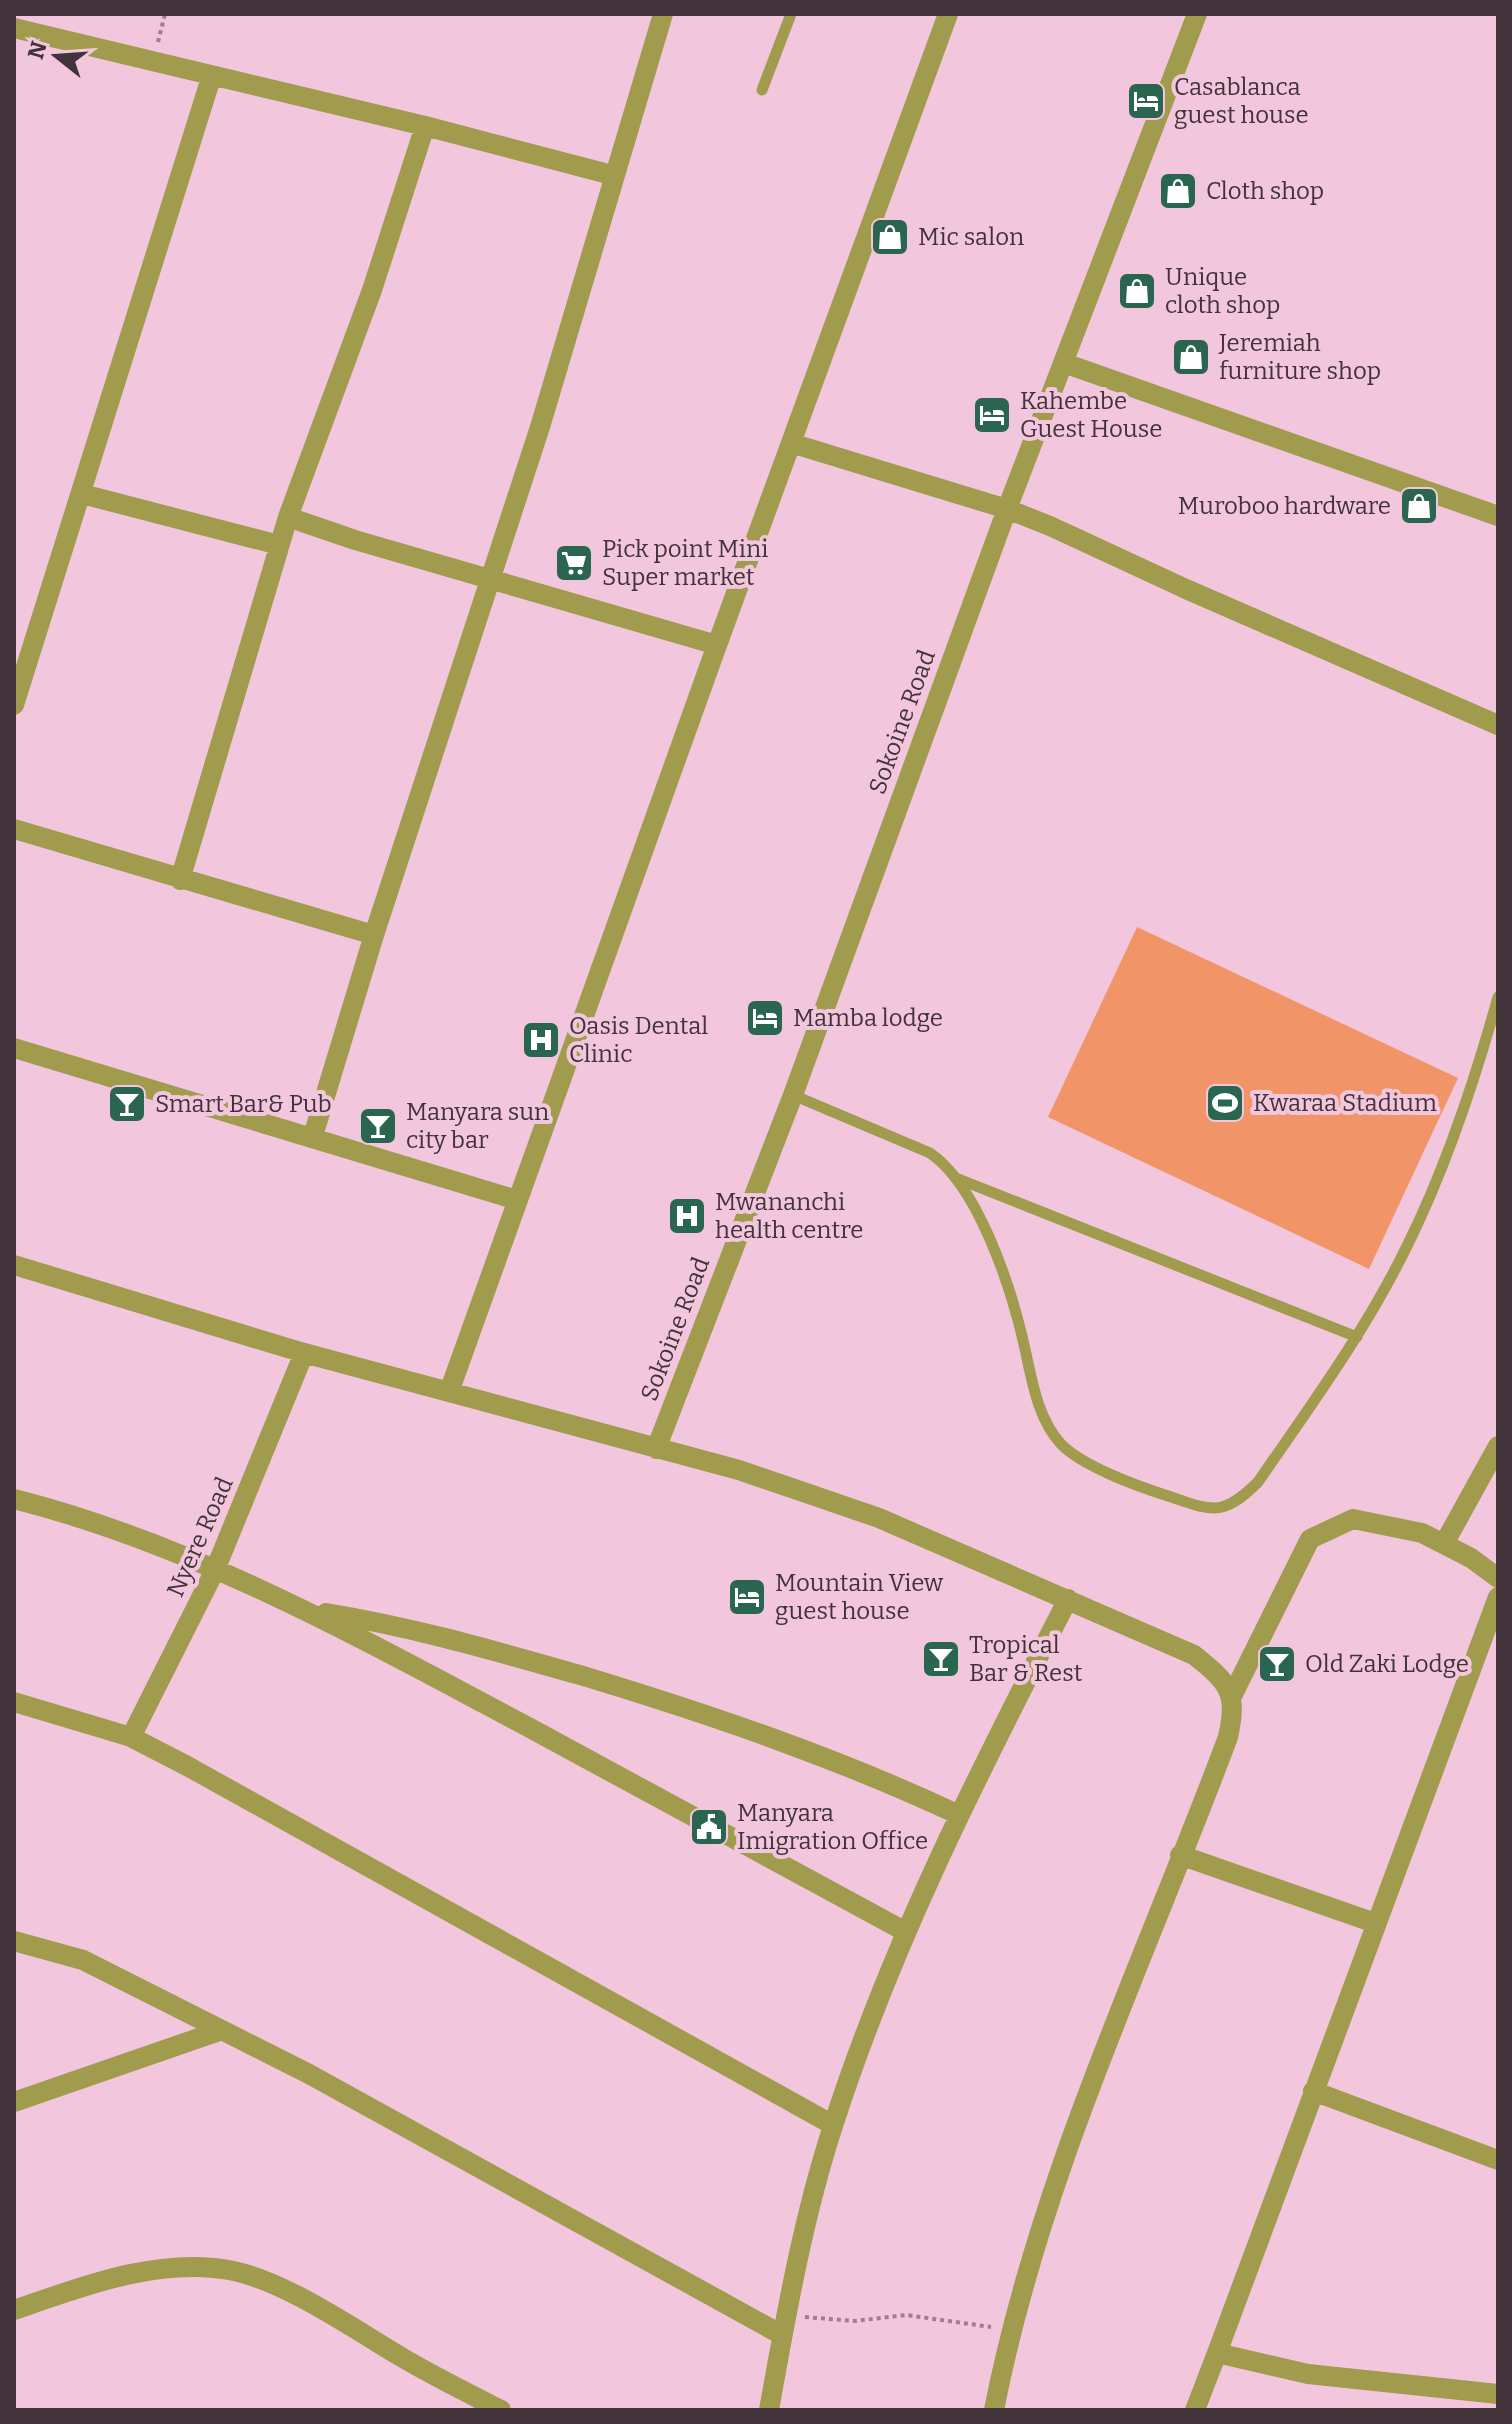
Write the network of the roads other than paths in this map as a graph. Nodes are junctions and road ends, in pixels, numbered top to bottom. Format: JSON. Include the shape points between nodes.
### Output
{"nodes":[{"id":1,"x":663,"y":14,"type":"edge"},
{"id":2,"x":791,"y":14,"type":"edge"},
{"id":3,"x":948,"y":14,"type":"edge"},
{"id":4,"x":1197,"y":14,"type":"edge"},
{"id":5,"x":14,"y":28,"type":"edge"},
{"id":6,"x":211,"y":78,"type":"junction"},
{"id":7,"x":762,"y":90,"type":"dead end"},
{"id":8,"x":425,"y":126,"type":"junction"},
{"id":9,"x":612,"y":175,"type":"junction"},
{"id":10,"x":1064,"y":363,"type":"junction"},
{"id":11,"x":791,"y":443,"type":"junction"},
{"id":12,"x":82,"y":494,"type":"junction"},
{"id":13,"x":1007,"y":509,"type":"junction"},
{"id":14,"x":1498,"y":516,"type":"edge"},
{"id":15,"x":288,"y":517,"type":"junction"},
{"id":16,"x":279,"y":545,"type":"junction"},
{"id":17,"x":492,"y":578,"type":"junction"},
{"id":18,"x":717,"y":645,"type":"junction"},
{"id":19,"x":14,"y":705,"type":"edge"},
{"id":20,"x":1498,"y":725,"type":"edge"},
{"id":21,"x":14,"y":829,"type":"edge"},
{"id":22,"x":180,"y":880,"type":"junction"},
{"id":23,"x":374,"y":935,"type":"junction"},
{"id":24,"x":1498,"y":997,"type":"edge"},
{"id":25,"x":14,"y":1048,"type":"edge"},
{"id":26,"x":793,"y":1095,"type":"junction"},
{"id":27,"x":313,"y":1136,"type":"junction"},
{"id":28,"x":955,"y":1177,"type":"junction"},
{"id":29,"x":517,"y":1200,"type":"junction"},
{"id":30,"x":14,"y":1265,"type":"edge"},
{"id":31,"x":1357,"y":1337,"type":"junction"},
{"id":32,"x":304,"y":1353,"type":"junction"},
{"id":33,"x":449,"y":1392,"type":"junction"},
{"id":34,"x":1498,"y":1446,"type":"edge"},
{"id":35,"x":656,"y":1449,"type":"junction"},
{"id":36,"x":14,"y":1499,"type":"edge"},
{"id":37,"x":1445,"y":1542,"type":"junction"},
{"id":38,"x":215,"y":1570,"type":"junction"},
{"id":39,"x":1498,"y":1578,"type":"edge"},
{"id":40,"x":1498,"y":1597,"type":"edge"},
{"id":41,"x":1068,"y":1599,"type":"junction"},
{"id":42,"x":302,"y":1609,"type":"junction"},
{"id":43,"x":1232,"y":1696,"type":"junction"},
{"id":44,"x":14,"y":1702,"type":"edge"},
{"id":45,"x":131,"y":1737,"type":"junction"},
{"id":46,"x":957,"y":1814,"type":"junction"},
{"id":47,"x":1180,"y":1855,"type":"junction"},
{"id":48,"x":1375,"y":1923,"type":"junction"},
{"id":49,"x":906,"y":1932,"type":"junction"},
{"id":50,"x":14,"y":1941,"type":"edge"},
{"id":51,"x":222,"y":2030,"type":"junction"},
{"id":52,"x":1313,"y":2091,"type":"junction"},
{"id":53,"x":14,"y":2102,"type":"edge"},
{"id":54,"x":833,"y":2125,"type":"junction"},
{"id":55,"x":1498,"y":2160,"type":"edge"},
{"id":56,"x":14,"y":2310,"type":"edge"},
{"id":57,"x":784,"y":2325,"type":"junction"},
{"id":58,"x":1217,"y":2353,"type":"junction"},
{"id":59,"x":1498,"y":2394,"type":"edge"},
{"id":60,"x":501,"y":2410,"type":"edge"},
{"id":61,"x":769,"y":2410,"type":"edge"},
{"id":62,"x":994,"y":2410,"type":"edge"},
{"id":63,"x":1195,"y":2410,"type":"edge"}],
"edges":[{"from":1,"to":9,"type":"street"},
{"from":2,"to":7,"type":"lane"},
{"from":3,"to":11,"type":"street"},
{"from":4,"to":10,"type":"street","name":"Sokoine Road"},
{"from":5,"to":6,"type":"street"},
{"from":6,"to":8,"type":"street"},
{"from":6,"to":12,"type":"street"},
{"from":8,"to":9,"type":"street"},
{"from":8,"to":15,"type":"street","via":[[372,290]]},
{"from":9,"to":17,"type":"street"},
{"from":10,"to":13,"type":"street","name":"Sokoine Road"},
{"from":10,"to":14,"type":"street"},
{"from":11,"to":13,"type":"street"},
{"from":11,"to":18,"type":"street"},
{"from":12,"to":16,"type":"street"},
{"from":12,"to":19,"type":"street"},
{"from":13,"to":20,"type":"street"},
{"from":13,"to":26,"type":"street","name":"Sokoine Road"},
{"from":15,"to":16,"type":"street"},
{"from":15,"to":17,"type":"street"},
{"from":16,"to":22,"type":"street"},
{"from":17,"to":18,"type":"street"},
{"from":17,"to":23,"type":"street"},
{"from":18,"to":29,"type":"street"},
{"from":21,"to":22,"type":"street"},
{"from":22,"to":23,"type":"street"},
{"from":23,"to":27,"type":"street"},
{"from":24,"to":31,"type":"lane","via":[[1467,1096],[1409,1243]]},
{"from":25,"to":27,"type":"street"},
{"from":26,"to":28,"type":"lane","via":[[930,1153]]},
{"from":26,"to":35,"type":"street","name":"Sokoine Road"},
{"from":27,"to":29,"type":"street"},
{"from":28,"to":31,"type":"lane"},
{"from":28,"to":31,"type":"lane","via":[[995,1255],[1047,1424],[1063,1446],[1145,1489],[1212,1510],[1239,1501],[1258,1482]]},
{"from":29,"to":33,"type":"street"},
{"from":30,"to":32,"type":"street"},
{"from":32,"to":33,"type":"street"},
{"from":32,"to":38,"type":"street","name":"Nyere Road"},
{"from":33,"to":35,"type":"street"},
{"from":34,"to":37,"type":"street"},
{"from":35,"to":41,"type":"street","via":[[739,1470],[879,1518]]},
{"from":36,"to":38,"type":"street","via":[[137,1538]]},
{"from":37,"to":39,"type":"street"},
{"from":37,"to":43,"type":"street","via":[[1353,1519],[1310,1539]]},
{"from":38,"to":42,"type":"street"},
{"from":38,"to":45,"type":"street","name":"Nyere Road"},
{"from":40,"to":48,"type":"street"},
{"from":41,"to":43,"type":"street","via":[[1194,1655],[1218,1675]]},
{"from":41,"to":46,"type":"street"},
{"from":42,"to":46,"type":"street","via":[[429,1632],[635,1692],[834,1758]]},
{"from":42,"to":49,"type":"street"},
{"from":43,"to":47,"type":"street","via":[[1228,1737]]},
{"from":44,"to":45,"type":"street"},
{"from":45,"to":54,"type":"street"},
{"from":46,"to":49,"type":"street"},
{"from":47,"to":48,"type":"street"},
{"from":47,"to":62,"type":"street","via":[[1099,2060],[1025,2272]]},
{"from":48,"to":52,"type":"street"},
{"from":49,"to":54,"type":"street"},
{"from":50,"to":51,"type":"street","via":[[83,1960]]},
{"from":51,"to":53,"type":"street"},
{"from":51,"to":57,"type":"street"},
{"from":52,"to":55,"type":"street"},
{"from":52,"to":58,"type":"street"},
{"from":54,"to":57,"type":"street"},
{"from":56,"to":60,"type":"street","via":[[151,2271],[228,2270],[255,2277],[335,2317]]},
{"from":57,"to":61,"type":"street"},
{"from":58,"to":59,"type":"street","via":[[1308,2374]]},
{"from":58,"to":63,"type":"street"}]}
